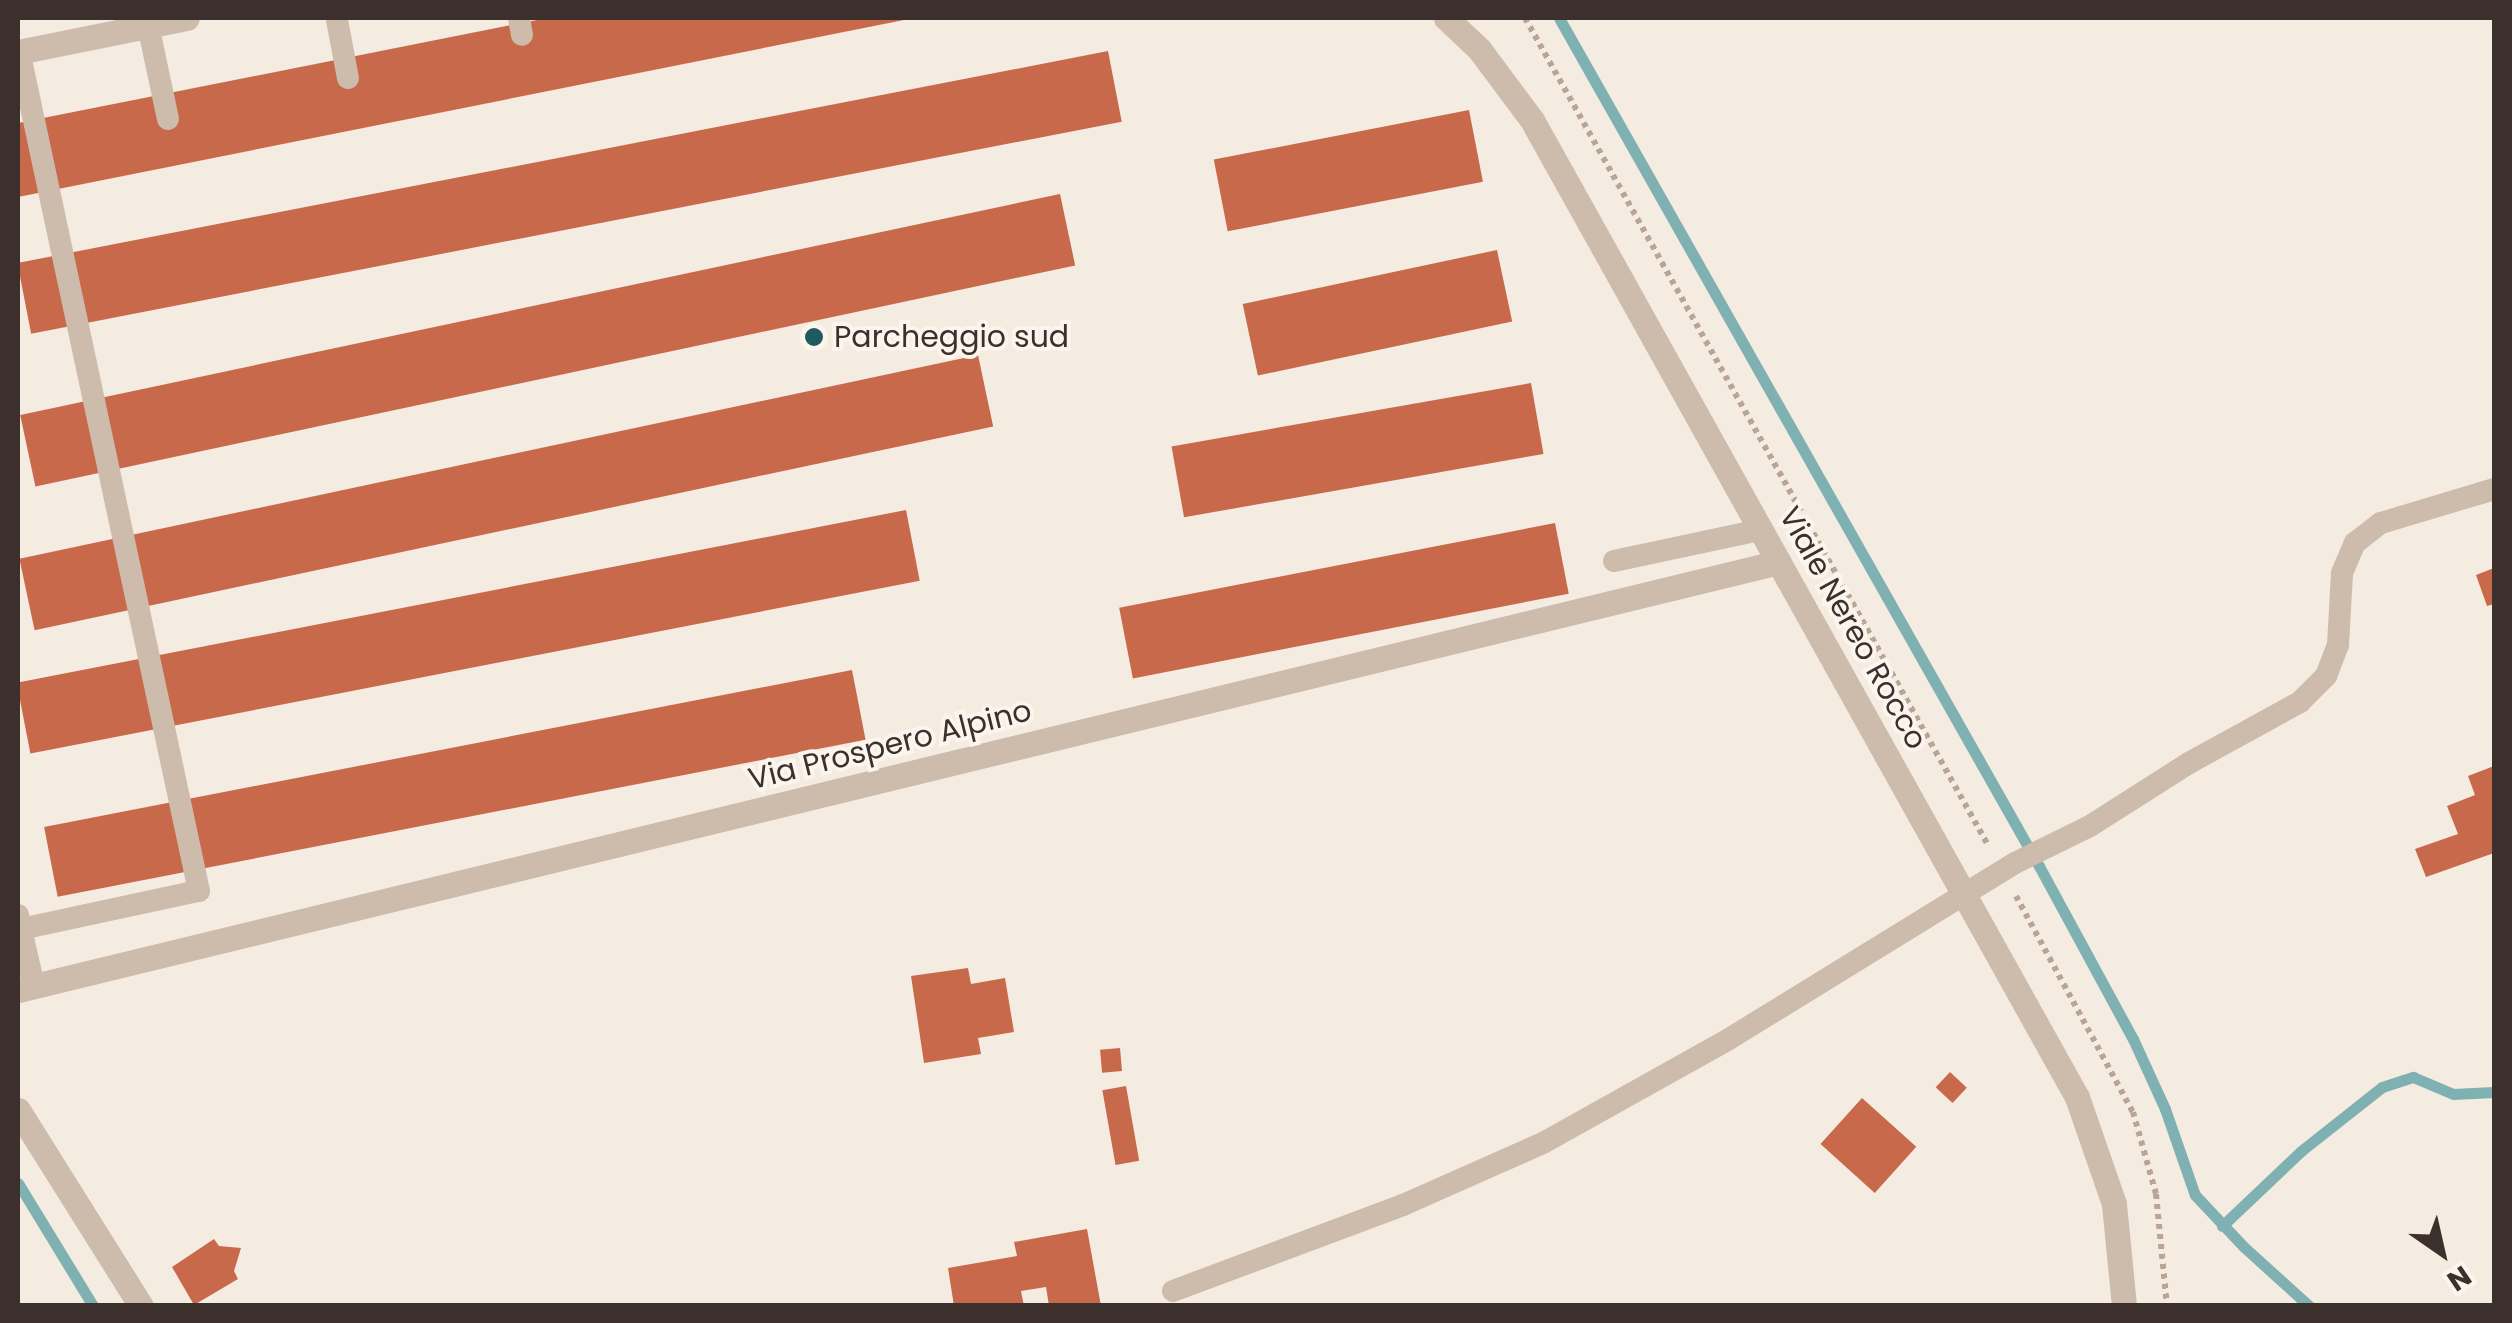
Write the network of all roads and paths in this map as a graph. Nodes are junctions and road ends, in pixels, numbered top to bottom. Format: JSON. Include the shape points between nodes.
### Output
{"nodes":[{"id":1,"x":187,"y":18,"type":"edge"},
{"id":2,"x":1446,"y":18,"type":"edge"},
{"id":3,"x":1525,"y":18,"type":"edge"},
{"id":4,"x":336,"y":20,"type":"dead end"},
{"id":5,"x":148,"y":25,"type":"junction"},
{"id":6,"x":18,"y":51,"type":"edge"},
{"id":7,"x":348,"y":78,"type":"dead end"},
{"id":8,"x":168,"y":119,"type":"dead end"},
{"id":9,"x":28,"y":154,"type":"edge"},
{"id":10,"x":2494,"y":489,"type":"edge"},
{"id":11,"x":1760,"y":530,"type":"junction"},
{"id":12,"x":1614,"y":561,"type":"dead end"},
{"id":13,"x":1778,"y":562,"type":"junction"},
{"id":14,"x":2009,"y":867,"type":"junction"},
{"id":15,"x":1964,"y":894,"type":"junction"},
{"id":16,"x":19,"y":922,"type":"edge"},
{"id":17,"x":26,"y":988,"type":"edge"},
{"id":18,"x":18,"y":1110,"type":"edge"},
{"id":19,"x":1173,"y":1291,"type":"dead end"},
{"id":20,"x":141,"y":1306,"type":"edge"},
{"id":21,"x":2124,"y":1306,"type":"edge"},
{"id":22,"x":2167,"y":1306,"type":"edge"}],
"edges":[{"from":1,"to":5,"type":"street"},
{"from":2,"to":11,"type":"street","name":"Viale Nereo Rocco","via":[[1479,49],[1532,120]]},
{"from":3,"to":14,"type":"path"},
{"from":4,"to":7,"type":"lane"},
{"from":5,"to":6,"type":"street"},
{"from":5,"to":8,"type":"lane"},
{"from":6,"to":9,"type":"lane"},
{"from":9,"to":16,"type":"lane","via":[[199,891]]},
{"from":10,"to":14,"type":"lane","via":[[2381,523],[2355,544],[2342,573],[2338,645],[2326,676],[2300,702]]},
{"from":11,"to":12,"type":"lane"},
{"from":11,"to":13,"type":"street","name":"Viale Nereo Rocco"},
{"from":13,"to":15,"type":"street","name":"Viale Nereo Rocco"},
{"from":13,"to":17,"type":"street","name":"Via Prospero Alpino"},
{"from":14,"to":15,"type":"lane"},
{"from":14,"to":22,"type":"path","via":[[2133,1112],[2156,1194]]},
{"from":15,"to":19,"type":"lane","via":[[1543,1143],[1403,1205]]},
{"from":15,"to":21,"type":"street","name":"Viale Nereo Rocco","via":[[2077,1096],[2114,1204]]},
{"from":16,"to":17,"type":"lane"},
{"from":18,"to":20,"type":"street"}]}
